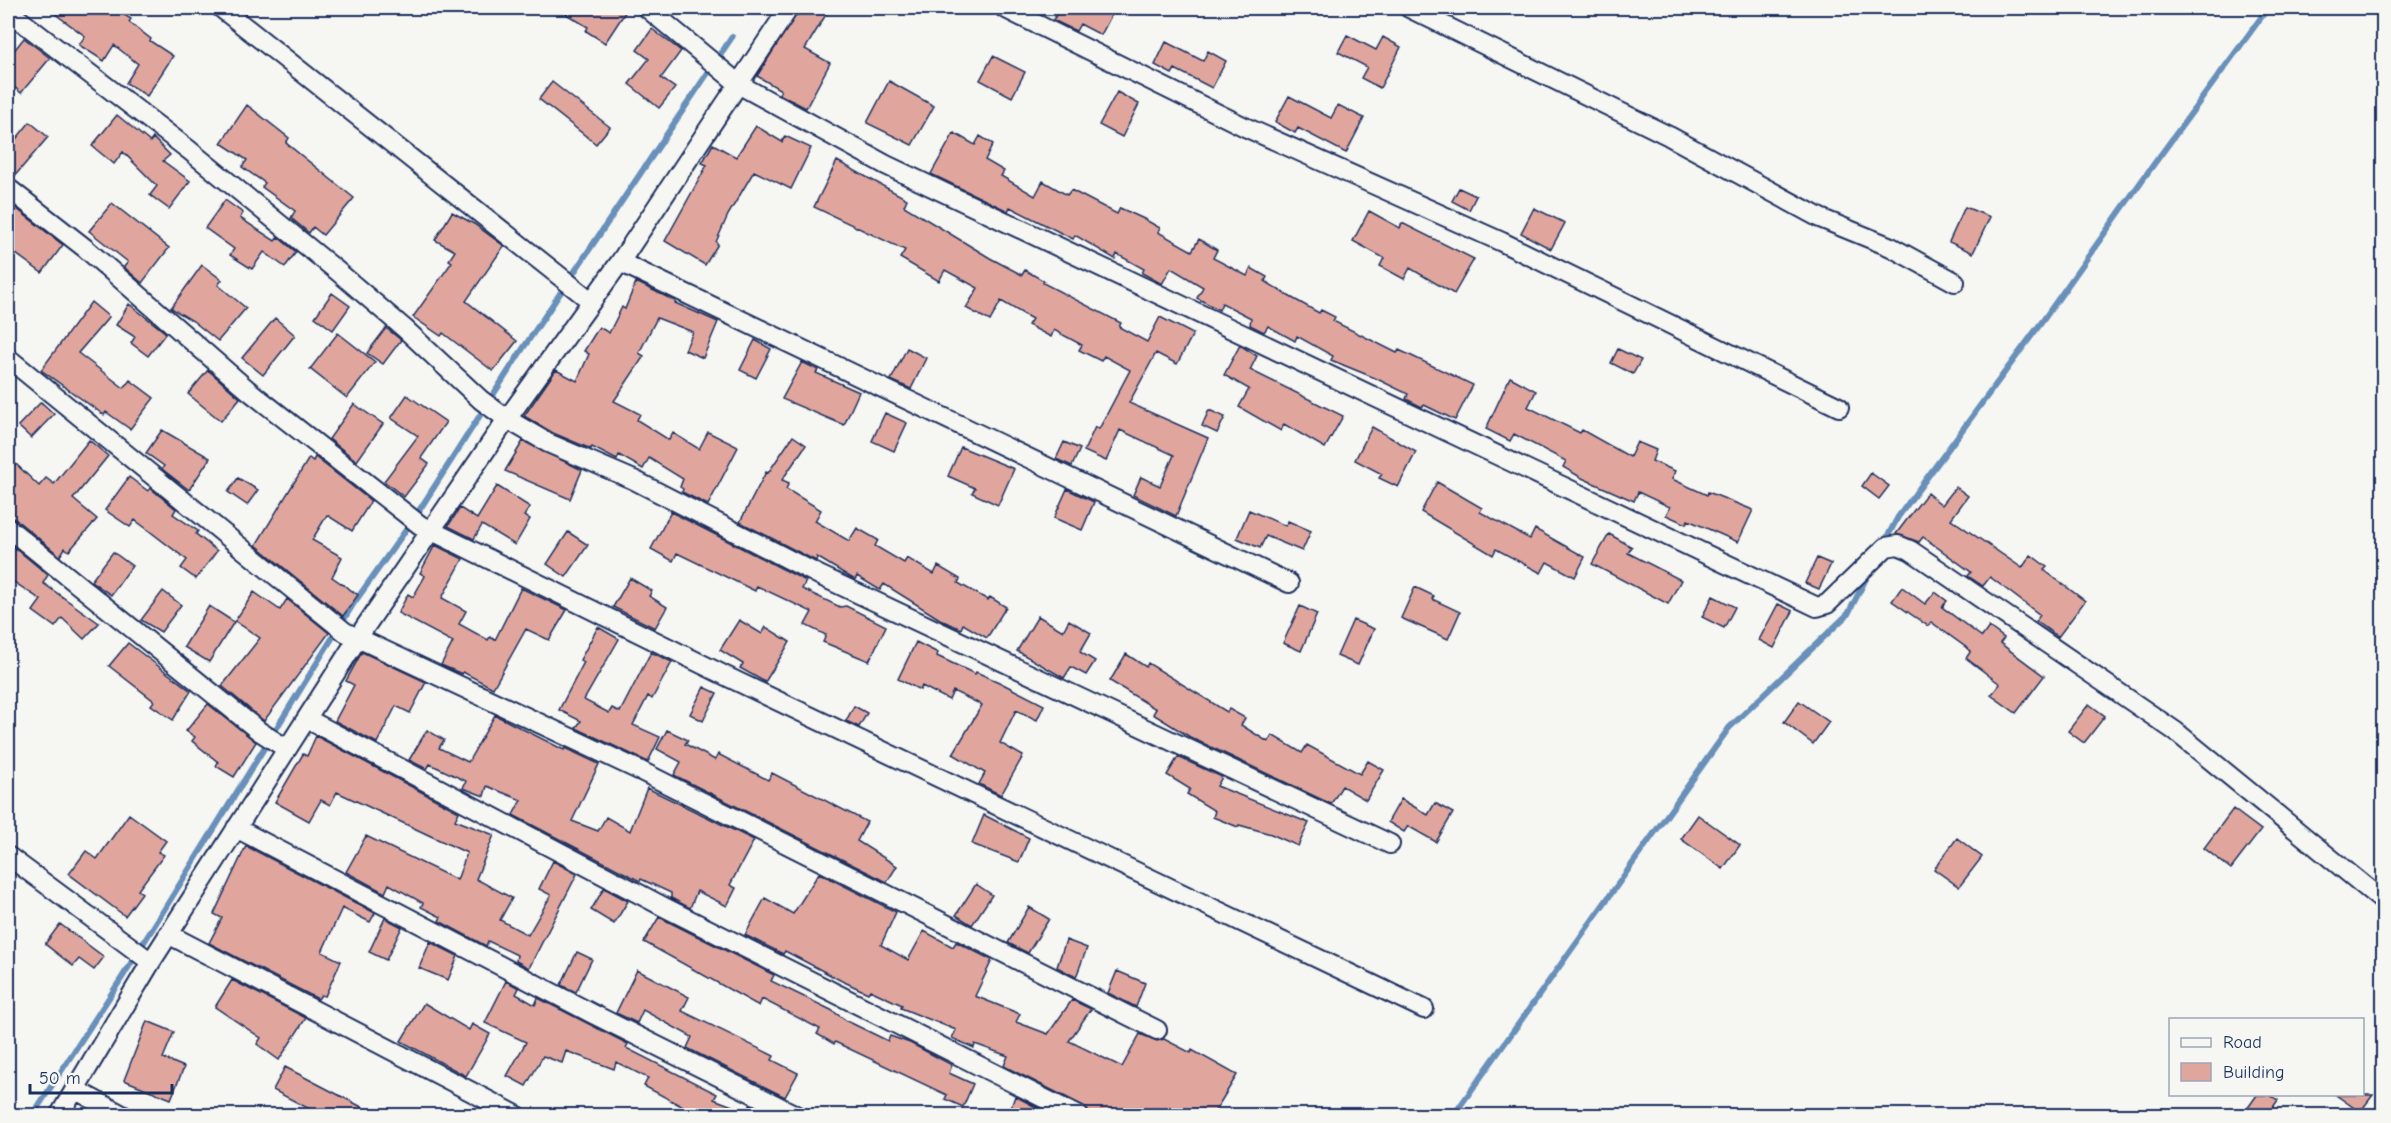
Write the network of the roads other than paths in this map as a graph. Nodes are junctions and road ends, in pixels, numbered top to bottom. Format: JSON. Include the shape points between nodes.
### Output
{"nodes":[{"id":1,"x":221,"y":8,"type":"edge"},
{"id":2,"x":647,"y":8,"type":"edge"},
{"id":3,"x":789,"y":8,"type":"edge"},
{"id":4,"x":1004,"y":8,"type":"edge"},
{"id":5,"x":1409,"y":8,"type":"edge"},
{"id":6,"x":8,"y":11,"type":"edge"},
{"id":7,"x":740,"y":85,"type":"junction"},
{"id":8,"x":8,"y":188,"type":"edge"},
{"id":9,"x":620,"y":262,"type":"junction"},
{"id":10,"x":1955,"y":282,"type":"dead end"},
{"id":11,"x":584,"y":296,"type":"junction"},
{"id":12,"x":8,"y":358,"type":"edge"},
{"id":13,"x":1839,"y":407,"type":"dead end"},
{"id":14,"x":494,"y":410,"type":"junction"},
{"id":15,"x":419,"y":524,"type":"junction"},
{"id":16,"x":8,"y":528,"type":"edge"},
{"id":17,"x":1289,"y":583,"type":"dead end"},
{"id":18,"x":344,"y":631,"type":"junction"},
{"id":19,"x":308,"y":719,"type":"junction"},
{"id":20,"x":282,"y":746,"type":"junction"},
{"id":21,"x":236,"y":828,"type":"junction"},
{"id":22,"x":1390,"y":844,"type":"dead end"},
{"id":23,"x":8,"y":856,"type":"edge"},
{"id":24,"x":2384,"y":902,"type":"edge"},
{"id":25,"x":168,"y":934,"type":"junction"},
{"id":26,"x":142,"y":956,"type":"junction"},
{"id":27,"x":1424,"y":1009,"type":"dead end"},
{"id":28,"x":1157,"y":1030,"type":"dead end"},
{"id":29,"x":76,"y":1090,"type":"junction"},
{"id":30,"x":59,"y":1116,"type":"edge"},
{"id":31,"x":124,"y":1116,"type":"edge"},
{"id":32,"x":518,"y":1116,"type":"edge"},
{"id":33,"x":798,"y":1116,"type":"edge"},
{"id":34,"x":1079,"y":1116,"type":"edge"}],
"edges":[{"from":1,"to":11,"type":"street"},
{"from":2,"to":7,"type":"street"},
{"from":3,"to":7,"type":"street"},
{"from":4,"to":13,"type":"street","via":[[1245,127],[1502,242]]},
{"from":5,"to":10,"type":"street","via":[[1679,141],[1821,218],[1892,247]]},
{"from":6,"to":14,"type":"street","via":[[189,150],[336,270]]},
{"from":7,"to":9,"type":"street"},
{"from":7,"to":24,"type":"street","via":[[897,170],[1817,607],[1827,604],[1886,547],[1898,545],[1910,550],[2175,730]]},
{"from":8,"to":15,"type":"street","via":[[84,248],[248,390]]},
{"from":9,"to":11,"type":"street"},
{"from":9,"to":17,"type":"street"},
{"from":11,"to":14,"type":"street"},
{"from":12,"to":18,"type":"street"},
{"from":14,"to":15,"type":"street"},
{"from":14,"to":22,"type":"street","via":[[548,443],[634,480],[821,576]]},
{"from":15,"to":18,"type":"street"},
{"from":15,"to":27,"type":"street","via":[[743,684]]},
{"from":16,"to":20,"type":"street"},
{"from":18,"to":19,"type":"street"},
{"from":18,"to":28,"type":"street","via":[[641,771]]},
{"from":19,"to":20,"type":"street"},
{"from":19,"to":34,"type":"street","via":[[664,907]]},
{"from":20,"to":21,"type":"street"},
{"from":21,"to":25,"type":"street"},
{"from":21,"to":33,"type":"street"},
{"from":23,"to":26,"type":"street"},
{"from":25,"to":26,"type":"street"},
{"from":25,"to":32,"type":"street"},
{"from":26,"to":29,"type":"street"},
{"from":29,"to":30,"type":"street"},
{"from":29,"to":31,"type":"street"}]}
